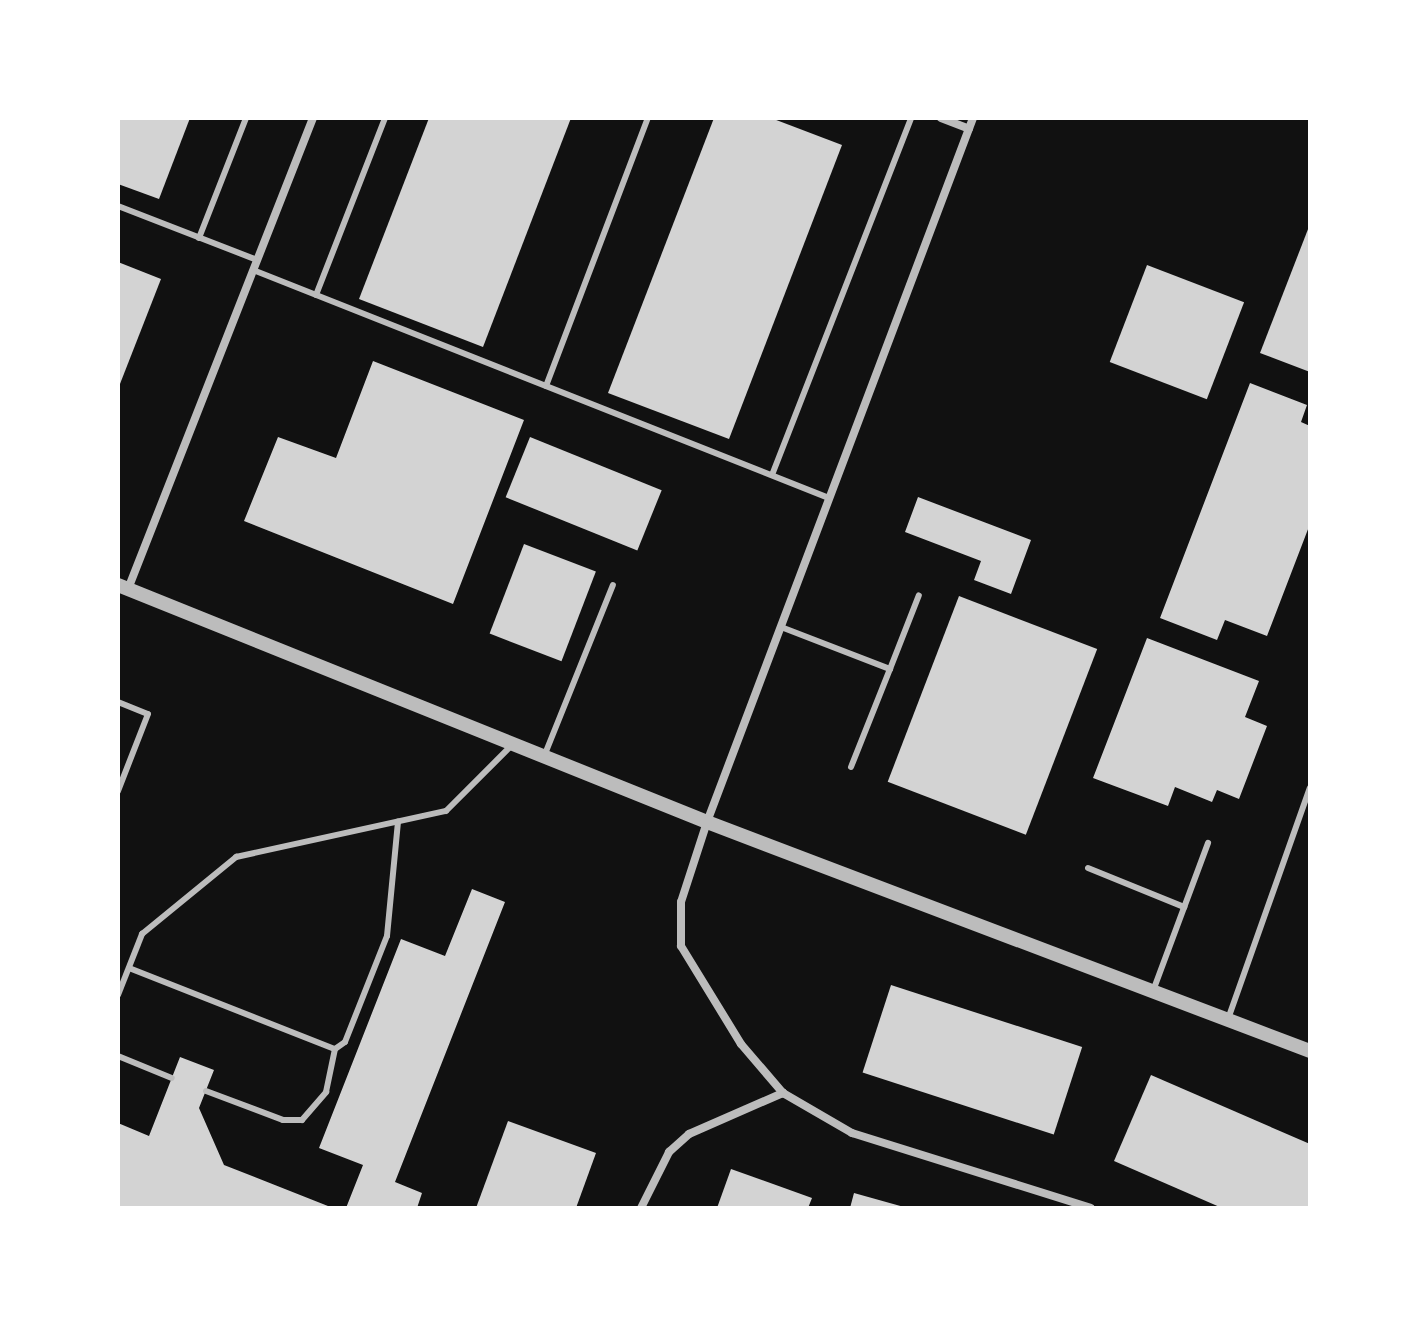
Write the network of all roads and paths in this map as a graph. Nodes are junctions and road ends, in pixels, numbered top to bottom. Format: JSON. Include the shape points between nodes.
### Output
{"nodes":[{"id":1,"x":246,"y":118,"type":"edge"},
{"id":2,"x":313,"y":118,"type":"edge"},
{"id":3,"x":385,"y":118,"type":"edge"},
{"id":4,"x":648,"y":118,"type":"edge"},
{"id":5,"x":911,"y":118,"type":"edge"},
{"id":6,"x":941,"y":118,"type":"edge"},
{"id":7,"x":973,"y":118,"type":"edge"},
{"id":8,"x":969,"y":129,"type":"junction"},
{"id":9,"x":118,"y":206,"type":"edge"},
{"id":10,"x":199,"y":238,"type":"junction"},
{"id":11,"x":257,"y":260,"type":"junction"},
{"id":12,"x":253,"y":270,"type":"junction"},
{"id":13,"x":316,"y":295,"type":"junction"},
{"id":14,"x":546,"y":386,"type":"junction"},
{"id":15,"x":772,"y":475,"type":"junction"},
{"id":16,"x":829,"y":498,"type":"junction"},
{"id":17,"x":613,"y":585,"type":"dead end"},
{"id":18,"x":123,"y":587,"type":"edge"},
{"id":19,"x":919,"y":595,"type":"dead end"},
{"id":20,"x":781,"y":627,"type":"junction"},
{"id":21,"x":890,"y":669,"type":"junction"},
{"id":22,"x":118,"y":702,"type":"edge"},
{"id":23,"x":515,"y":742,"type":"junction"},
{"id":24,"x":545,"y":754,"type":"junction"},
{"id":25,"x":851,"y":767,"type":"dead end"},
{"id":26,"x":1310,"y":788,"type":"edge"},
{"id":27,"x":118,"y":791,"type":"edge"},
{"id":28,"x":398,"y":822,"type":"junction"},
{"id":29,"x":707,"y":822,"type":"junction"},
{"id":30,"x":1208,"y":843,"type":"dead end"},
{"id":31,"x":1088,"y":868,"type":"dead end"},
{"id":32,"x":1184,"y":907,"type":"junction"},
{"id":33,"x":129,"y":968,"type":"junction"},
{"id":34,"x":1153,"y":991,"type":"junction"},
{"id":35,"x":118,"y":995,"type":"edge"},
{"id":36,"x":1228,"y":1019,"type":"junction"},
{"id":37,"x":335,"y":1049,"type":"junction"},
{"id":38,"x":1310,"y":1051,"type":"edge"},
{"id":39,"x":118,"y":1056,"type":"edge"},
{"id":40,"x":172,"y":1078,"type":"dead end"},
{"id":41,"x":206,"y":1091,"type":"dead end"},
{"id":42,"x":783,"y":1093,"type":"junction"},
{"id":43,"x":641,"y":1208,"type":"edge"},
{"id":44,"x":1091,"y":1208,"type":"edge"}],
"edges":[{"from":1,"to":10,"type":"lane"},
{"from":2,"to":11,"type":"street"},
{"from":3,"to":13,"type":"lane"},
{"from":4,"to":14,"type":"lane"},
{"from":5,"to":15,"type":"lane"},
{"from":6,"to":8,"type":"street"},
{"from":7,"to":8,"type":"street"},
{"from":8,"to":16,"type":"street"},
{"from":9,"to":10,"type":"lane"},
{"from":10,"to":11,"type":"lane"},
{"from":11,"to":12,"type":"street"},
{"from":12,"to":13,"type":"lane"},
{"from":12,"to":18,"type":"street"},
{"from":13,"to":14,"type":"lane"},
{"from":14,"to":15,"type":"lane"},
{"from":15,"to":16,"type":"lane"},
{"from":16,"to":20,"type":"street"},
{"from":17,"to":24,"type":"lane"},
{"from":18,"to":23,"type":"street"},
{"from":19,"to":21,"type":"lane"},
{"from":20,"to":21,"type":"lane"},
{"from":20,"to":29,"type":"street"},
{"from":21,"to":25,"type":"lane"},
{"from":22,"to":27,"type":"lane","via":[[148,714]]},
{"from":23,"to":24,"type":"street"},
{"from":23,"to":28,"type":"lane","via":[[446,811]]},
{"from":24,"to":29,"type":"street"},
{"from":26,"to":36,"type":"lane"},
{"from":28,"to":33,"type":"lane","via":[[236,857],[142,934]]},
{"from":28,"to":37,"type":"lane","via":[[387,936],[345,1042]]},
{"from":29,"to":34,"type":"street"},
{"from":29,"to":42,"type":"street","via":[[681,902],[681,946],[741,1044]]},
{"from":30,"to":32,"type":"lane"},
{"from":31,"to":32,"type":"lane"},
{"from":32,"to":34,"type":"lane"},
{"from":33,"to":35,"type":"lane"},
{"from":33,"to":37,"type":"lane"},
{"from":34,"to":36,"type":"street"},
{"from":36,"to":38,"type":"street"},
{"from":37,"to":41,"type":"lane","via":[[326,1092],[302,1120],[283,1120]]},
{"from":39,"to":40,"type":"lane"},
{"from":42,"to":43,"type":"street","via":[[689,1134],[669,1152]]},
{"from":42,"to":44,"type":"street","via":[[852,1133]]}]}
